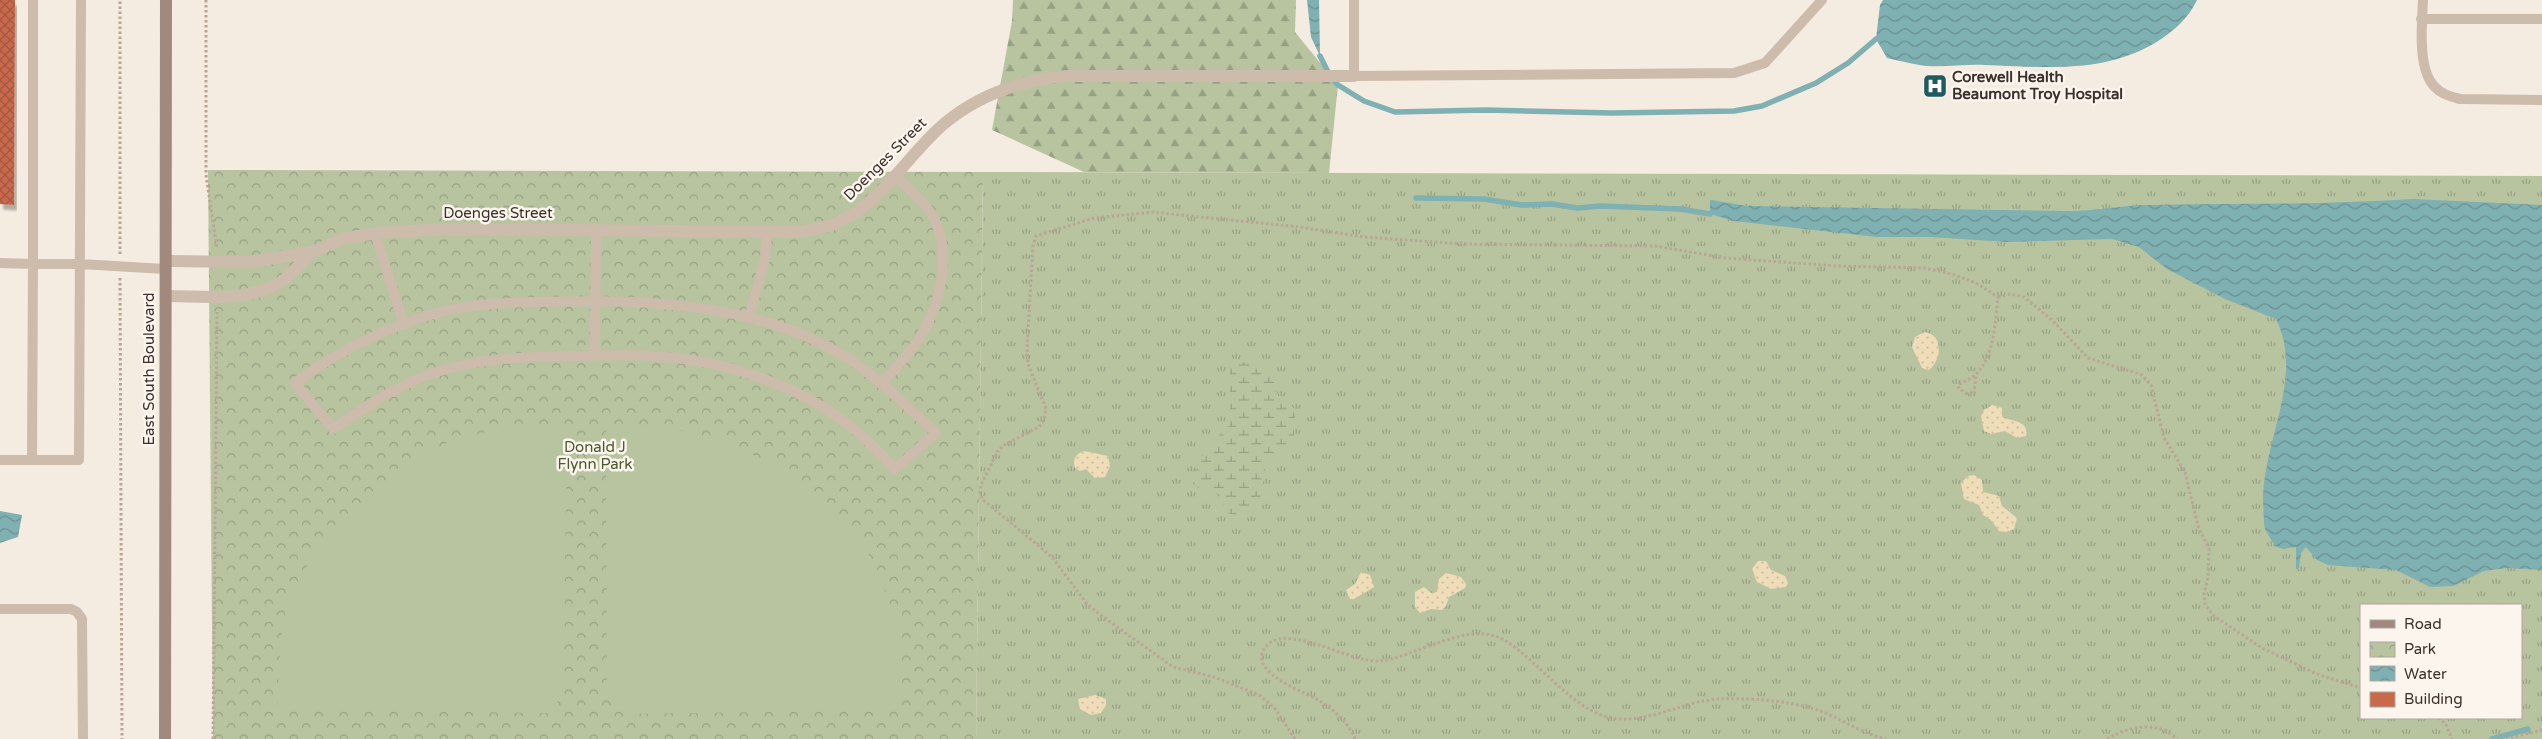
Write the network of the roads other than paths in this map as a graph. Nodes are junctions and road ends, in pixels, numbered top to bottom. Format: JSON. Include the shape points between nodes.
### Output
{"nodes":[{"id":1,"x":33,"y":0,"type":"edge"},
{"id":2,"x":81,"y":0,"type":"edge"},
{"id":3,"x":166,"y":0,"type":"edge"},
{"id":4,"x":1354,"y":0,"type":"edge"},
{"id":5,"x":1822,"y":0,"type":"edge"},
{"id":6,"x":2423,"y":0,"type":"edge"},
{"id":7,"x":2421,"y":19,"type":"junction"},
{"id":8,"x":2542,"y":19,"type":"edge"},
{"id":9,"x":1354,"y":76,"type":"junction"},
{"id":10,"x":2542,"y":100,"type":"edge"},
{"id":11,"x":895,"y":175,"type":"junction"},
{"id":12,"x":596,"y":230,"type":"junction"},
{"id":13,"x":375,"y":233,"type":"junction"},
{"id":14,"x":767,"y":233,"type":"junction"},
{"id":15,"x":312,"y":252,"type":"junction"},
{"id":16,"x":0,"y":263,"type":"edge"},
{"id":17,"x":33,"y":264,"type":"junction"},
{"id":18,"x":80,"y":264,"type":"junction"},
{"id":19,"x":165,"y":265,"type":"junction"},
{"id":20,"x":166,"y":296,"type":"junction"},
{"id":21,"x":595,"y":301,"type":"junction"},
{"id":22,"x":749,"y":318,"type":"junction"},
{"id":23,"x":404,"y":325,"type":"junction"},
{"id":24,"x":595,"y":356,"type":"junction"},
{"id":25,"x":881,"y":384,"type":"junction"},
{"id":26,"x":0,"y":460,"type":"edge"},
{"id":27,"x":32,"y":460,"type":"junction"},
{"id":28,"x":0,"y":609,"type":"edge"},
{"id":29,"x":83,"y":739,"type":"edge"},
{"id":30,"x":165,"y":739,"type":"edge"}],
"edges":[{"from":1,"to":17,"type":"lane"},
{"from":2,"to":18,"type":"lane"},
{"from":3,"to":19,"type":"street","name":"East South Boulevard"},
{"from":4,"to":9,"type":"lane"},
{"from":5,"to":9,"type":"lane","via":[[1765,63],[1734,72]]},
{"from":6,"to":7,"type":"lane"},
{"from":7,"to":8,"type":"lane"},
{"from":7,"to":10,"type":"lane","via":[[2424,63],[2434,87],[2448,96],[2460,98]]},
{"from":9,"to":11,"type":"street","name":"Doenges Street","via":[[1067,76],[1037,80],[1000,91],[961,110],[931,136]]},
{"from":11,"to":14,"type":"street","name":"Doenges Street","via":[[859,210],[840,222],[796,232]]},
{"from":11,"to":25,"type":"lane","via":[[928,209],[940,237],[943,272],[934,309],[914,346]]},
{"from":12,"to":13,"type":"street","name":"Doenges Street","via":[[445,229]]},
{"from":12,"to":14,"type":"street","name":"Doenges Street"},
{"from":12,"to":21,"type":"lane"},
{"from":13,"to":15,"type":"street","name":"Doenges Street","via":[[344,239]]},
{"from":13,"to":23,"type":"lane"},
{"from":14,"to":22,"type":"lane","via":[[765,259]]},
{"from":15,"to":19,"type":"street","name":"Doenges Street","via":[[250,262]]},
{"from":15,"to":20,"type":"street","name":"Doenges Street","via":[[285,279],[264,291],[246,296]]},
{"from":16,"to":17,"type":"lane"},
{"from":17,"to":18,"type":"lane"},
{"from":17,"to":27,"type":"lane"},
{"from":18,"to":19,"type":"lane"},
{"from":18,"to":27,"type":"lane","via":[[79,460]]},
{"from":19,"to":20,"type":"street","name":"East South Boulevard"},
{"from":20,"to":30,"type":"street","name":"East South Boulevard"},
{"from":21,"to":22,"type":"lane","via":[[694,307]]},
{"from":21,"to":23,"type":"lane","via":[[472,306]]},
{"from":21,"to":24,"type":"lane"},
{"from":22,"to":25,"type":"lane","via":[[819,343]]},
{"from":23,"to":24,"type":"lane","via":[[357,342],[320,363],[295,383],[333,429],[398,388],[463,364],[507,357]]},
{"from":24,"to":25,"type":"lane","via":[[656,356],[703,362],[774,383],[811,400],[850,426],[895,469],[936,433]]},
{"from":26,"to":27,"type":"lane"},
{"from":28,"to":29,"type":"lane","via":[[71,609],[82,619]]}]}
